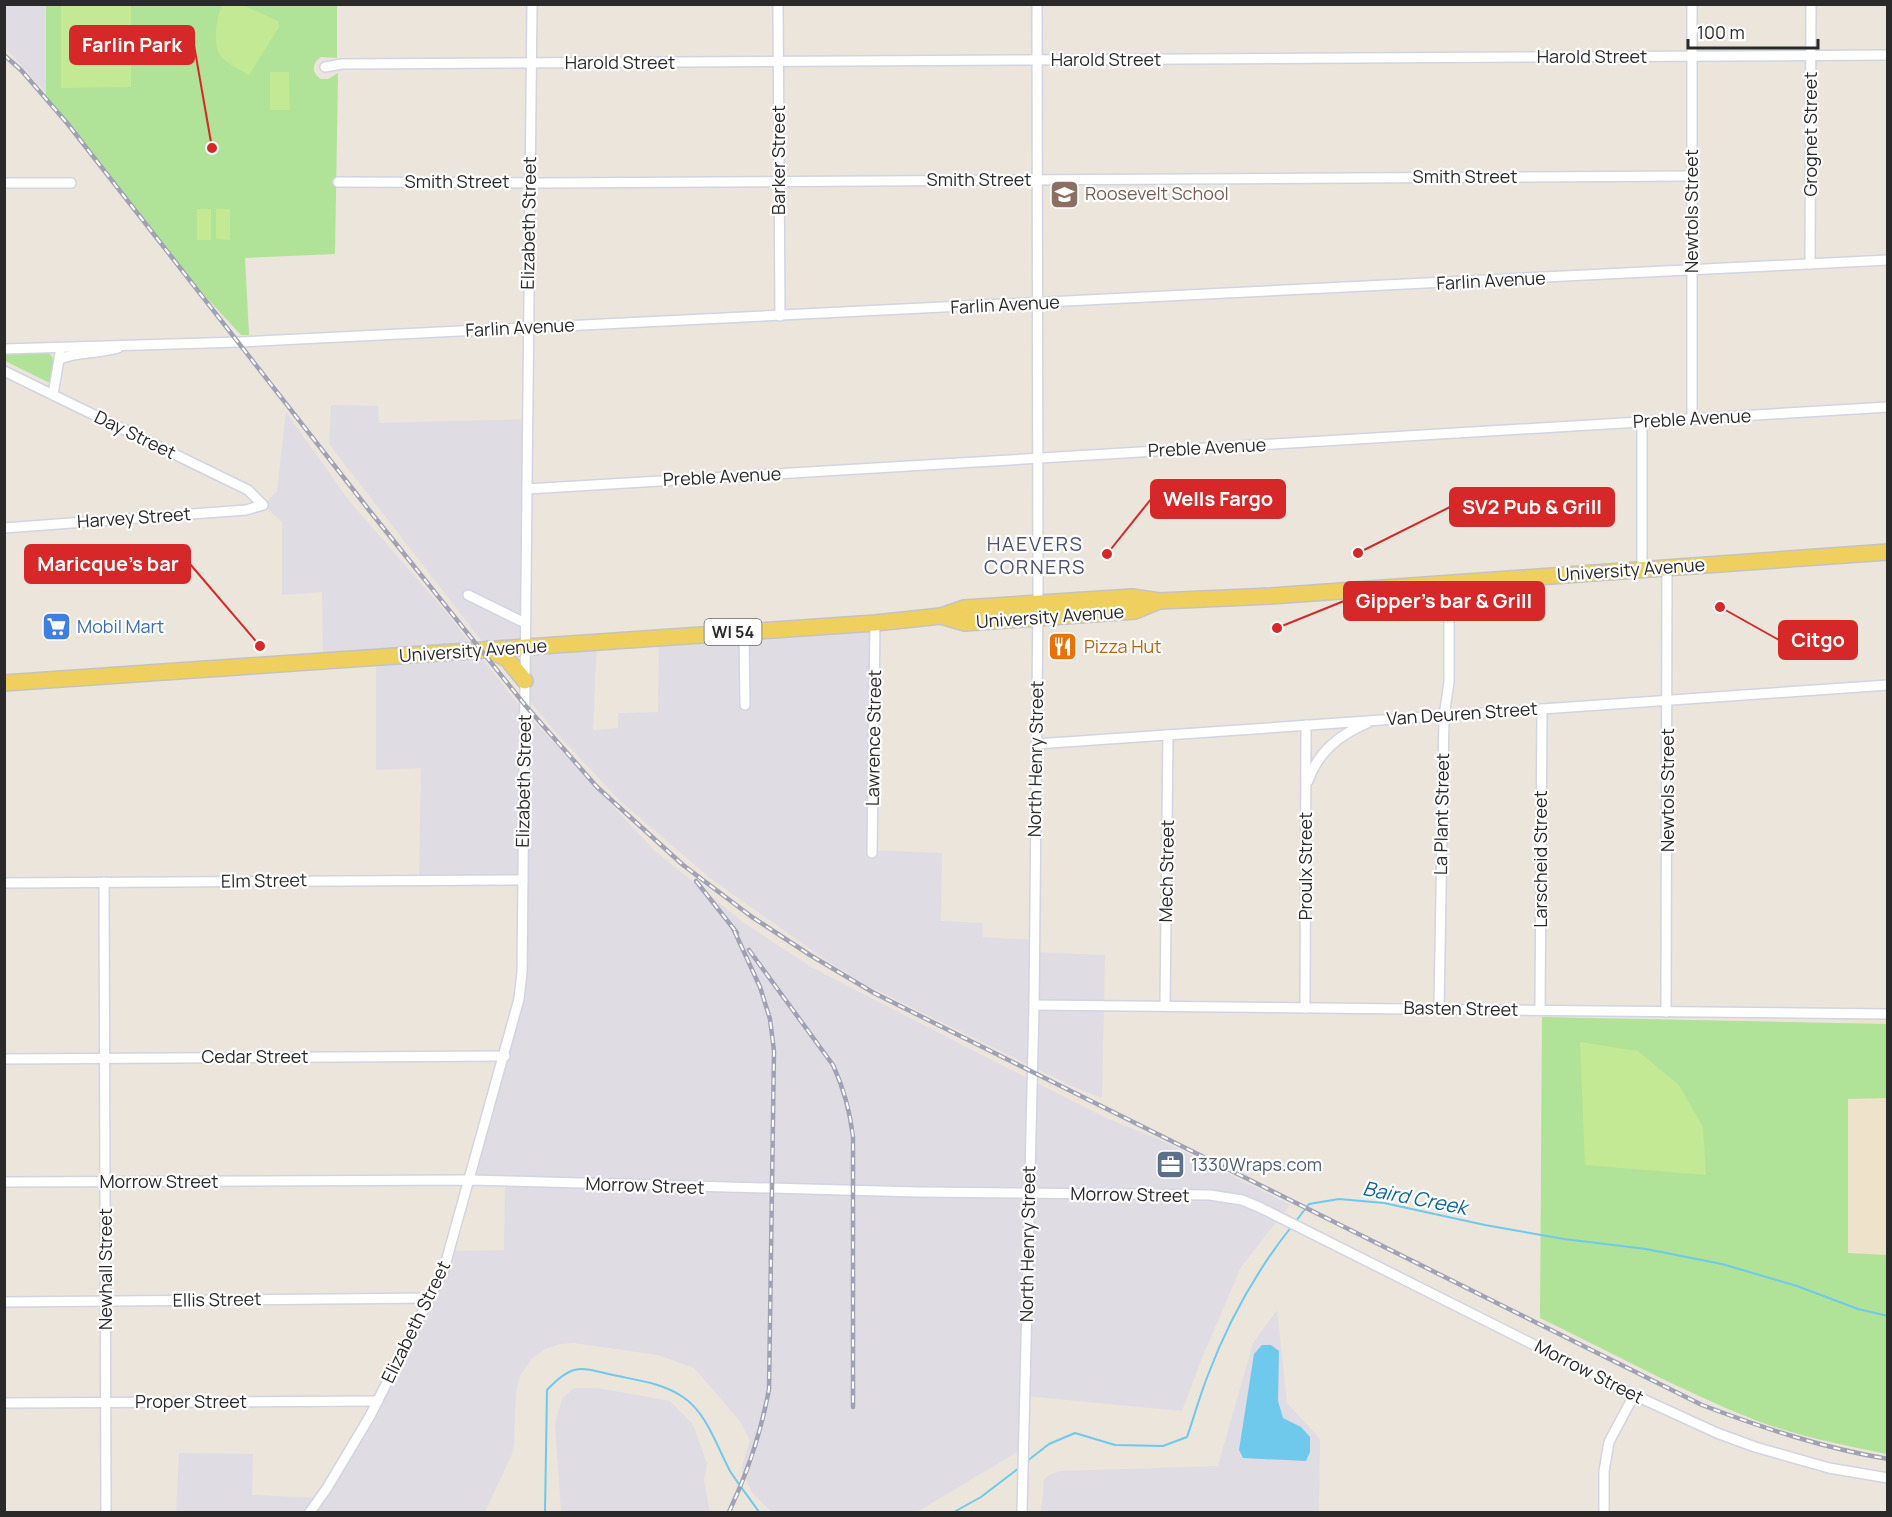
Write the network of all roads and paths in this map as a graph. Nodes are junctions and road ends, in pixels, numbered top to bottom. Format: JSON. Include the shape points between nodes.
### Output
{"nodes":[{"id":1,"x":532,"y":4,"type":"edge"},
{"id":2,"x":778,"y":4,"type":"edge"},
{"id":3,"x":1037,"y":4,"type":"edge"},
{"id":4,"x":1692,"y":4,"type":"edge"},
{"id":5,"x":1811,"y":4,"type":"edge"},
{"id":6,"x":1811,"y":55,"type":"junction"},
{"id":7,"x":1887,"y":55,"type":"edge"},
{"id":8,"x":1692,"y":56,"type":"junction"},
{"id":9,"x":1037,"y":60,"type":"junction"},
{"id":10,"x":778,"y":62,"type":"junction"},
{"id":11,"x":531,"y":63,"type":"junction"},
{"id":12,"x":325,"y":67,"type":"dead end"},
{"id":13,"x":1692,"y":176,"type":"junction"},
{"id":14,"x":1037,"y":180,"type":"junction"},
{"id":15,"x":338,"y":182,"type":"dead end"},
{"id":16,"x":779,"y":182,"type":"junction"},
{"id":17,"x":4,"y":183,"type":"edge"},
{"id":18,"x":71,"y":183,"type":"dead end"},
{"id":19,"x":530,"y":183,"type":"junction"},
{"id":20,"x":1887,"y":260,"type":"edge"},
{"id":21,"x":1810,"y":264,"type":"junction"},
{"id":22,"x":1692,"y":270,"type":"junction"},
{"id":23,"x":1037,"y":304,"type":"junction"},
{"id":24,"x":780,"y":316,"type":"junction"},
{"id":25,"x":528,"y":328,"type":"junction"},
{"id":26,"x":59,"y":346,"type":"junction"},
{"id":27,"x":123,"y":346,"type":"junction"},
{"id":28,"x":4,"y":349,"type":"edge"},
{"id":29,"x":60,"y":359,"type":"junction"},
{"id":30,"x":4,"y":371,"type":"edge"},
{"id":31,"x":53,"y":395,"type":"junction"},
{"id":32,"x":1887,"y":407,"type":"edge"},
{"id":33,"x":1692,"y":418,"type":"junction"},
{"id":34,"x":1642,"y":422,"type":"junction"},
{"id":35,"x":1037,"y":458,"type":"junction"},
{"id":36,"x":527,"y":489,"type":"junction"},
{"id":37,"x":263,"y":505,"type":"joint"},
{"id":38,"x":4,"y":528,"type":"edge"},
{"id":39,"x":1887,"y":552,"type":"edge"},
{"id":40,"x":1667,"y":567,"type":"junction"},
{"id":41,"x":1642,"y":570,"type":"junction"},
{"id":42,"x":1449,"y":583,"type":"junction"},
{"id":43,"x":468,"y":595,"type":"dead end"},
{"id":44,"x":1038,"y":610,"type":"junction"},
{"id":45,"x":525,"y":623,"type":"junction"},
{"id":46,"x":875,"y":623,"type":"junction"},
{"id":47,"x":744,"y":631,"type":"junction"},
{"id":48,"x":525,"y":647,"type":"junction"},
{"id":49,"x":488,"y":650,"type":"junction"},
{"id":50,"x":525,"y":681,"type":"junction"},
{"id":51,"x":4,"y":683,"type":"edge"},
{"id":52,"x":1887,"y":685,"type":"edge"},
{"id":53,"x":1668,"y":700,"type":"junction"},
{"id":54,"x":745,"y":705,"type":"dead end"},
{"id":55,"x":1542,"y":709,"type":"junction"},
{"id":56,"x":1444,"y":716,"type":"junction"},
{"id":57,"x":1376,"y":720,"type":"junction"},
{"id":58,"x":1306,"y":725,"type":"junction"},
{"id":59,"x":1168,"y":735,"type":"junction"},
{"id":60,"x":1036,"y":744,"type":"junction"},
{"id":61,"x":1306,"y":792,"type":"junction"},
{"id":62,"x":872,"y":853,"type":"dead end"},
{"id":63,"x":523,"y":880,"type":"junction"},
{"id":64,"x":104,"y":882,"type":"junction"},
{"id":65,"x":4,"y":884,"type":"edge"},
{"id":66,"x":1034,"y":1005,"type":"junction"},
{"id":67,"x":1165,"y":1006,"type":"junction"},
{"id":68,"x":1305,"y":1008,"type":"junction"},
{"id":69,"x":1439,"y":1009,"type":"junction"},
{"id":70,"x":1540,"y":1010,"type":"junction"},
{"id":71,"x":1666,"y":1012,"type":"junction"},
{"id":72,"x":1887,"y":1014,"type":"edge"},
{"id":73,"x":505,"y":1056,"type":"junction"},
{"id":74,"x":105,"y":1058,"type":"junction"},
{"id":75,"x":4,"y":1059,"type":"edge"},
{"id":76,"x":469,"y":1180,"type":"junction"},
{"id":77,"x":4,"y":1182,"type":"edge"},
{"id":78,"x":106,"y":1182,"type":"junction"},
{"id":79,"x":1029,"y":1194,"type":"junction"},
{"id":80,"x":429,"y":1298,"type":"junction"},
{"id":81,"x":106,"y":1301,"type":"junction"},
{"id":82,"x":4,"y":1302,"type":"edge"},
{"id":83,"x":1634,"y":1395,"type":"junction"},
{"id":84,"x":378,"y":1401,"type":"junction"},
{"id":85,"x":4,"y":1402,"type":"edge"},
{"id":86,"x":107,"y":1402,"type":"junction"},
{"id":87,"x":1887,"y":1478,"type":"edge"},
{"id":88,"x":106,"y":1512,"type":"edge"},
{"id":89,"x":310,"y":1512,"type":"edge"},
{"id":90,"x":1022,"y":1512,"type":"edge"},
{"id":91,"x":1604,"y":1512,"type":"edge"}],
"edges":[{"from":1,"to":11,"type":"street","name":"Elizabeth Street"},
{"from":2,"to":10,"type":"street","name":"Barker Street"},
{"from":3,"to":9,"type":"street","name":"North Henry Street"},
{"from":4,"to":8,"type":"street","name":"Newtols Street"},
{"from":5,"to":6,"type":"street","name":"Grognet Street"},
{"from":6,"to":7,"type":"street","name":"Harold Street"},
{"from":6,"to":8,"type":"street","name":"Harold Street"},
{"from":6,"to":21,"type":"street","name":"Grognet Street"},
{"from":8,"to":9,"type":"street","name":"Harold Street"},
{"from":8,"to":13,"type":"street","name":"Newtols Street"},
{"from":9,"to":10,"type":"street","name":"Harold Street"},
{"from":9,"to":14,"type":"street","name":"North Henry Street"},
{"from":10,"to":11,"type":"street","name":"Harold Street"},
{"from":10,"to":16,"type":"street","name":"Barker Street"},
{"from":11,"to":12,"type":"street","name":"Harold Street"},
{"from":11,"to":19,"type":"street","name":"Elizabeth Street"},
{"from":13,"to":14,"type":"street","name":"Smith Street"},
{"from":13,"to":22,"type":"street","name":"Newtols Street"},
{"from":14,"to":16,"type":"street","name":"Smith Street"},
{"from":14,"to":23,"type":"street","name":"North Henry Street"},
{"from":15,"to":19,"type":"street","name":"Smith Street"},
{"from":16,"to":19,"type":"street","name":"Smith Street"},
{"from":16,"to":24,"type":"street","name":"Barker Street"},
{"from":17,"to":18,"type":"street"},
{"from":19,"to":25,"type":"street","name":"Elizabeth Street"},
{"from":20,"to":21,"type":"street","name":"Farlin Avenue"},
{"from":21,"to":22,"type":"street","name":"Farlin Avenue"},
{"from":22,"to":23,"type":"street","name":"Farlin Avenue"},
{"from":22,"to":33,"type":"street","name":"Newtols Street"},
{"from":23,"to":24,"type":"street","name":"Farlin Avenue"},
{"from":23,"to":35,"type":"street","name":"North Henry Street"},
{"from":24,"to":25,"type":"street","name":"Farlin Avenue"},
{"from":25,"to":27,"type":"street","name":"Farlin Avenue"},
{"from":25,"to":36,"type":"street","name":"Elizabeth Street"},
{"from":26,"to":27,"type":"street","name":"Farlin Avenue"},
{"from":26,"to":28,"type":"street","name":"Farlin Avenue"},
{"from":26,"to":29,"type":"street"},
{"from":27,"to":29,"type":"street","name":"Farlin Avenue"},
{"from":29,"to":31,"type":"street"},
{"from":30,"to":31,"type":"street","name":"Day Street"},
{"from":31,"to":37,"type":"street","name":"Day Street","via":[[248,490]]},
{"from":32,"to":33,"type":"street","name":"Preble Avenue"},
{"from":33,"to":34,"type":"street","name":"Preble Avenue"},
{"from":34,"to":35,"type":"street","name":"Preble Avenue"},
{"from":34,"to":41,"type":"street"},
{"from":35,"to":36,"type":"street","name":"Preble Avenue"},
{"from":35,"to":44,"type":"street","name":"North Henry Street"},
{"from":36,"to":45,"type":"street","name":"Elizabeth Street"},
{"from":37,"to":38,"type":"street","name":"Harvey Street","via":[[246,510]]},
{"from":39,"to":40,"type":"main road","name":"University Avenue","number":"WI 54"},
{"from":40,"to":41,"type":"main road","name":"University Avenue","number":"WI 54"},
{"from":40,"to":53,"type":"street","name":"Newtols Street"},
{"from":41,"to":42,"type":"main road","name":"University Avenue","number":"WI 54"},
{"from":42,"to":44,"type":"main road","name":"University Avenue","number":"WI 54","via":[[1159,601],[1135,611]]},
{"from":42,"to":56,"type":"street","name":"La Plant Street","via":[[1449,682]]},
{"from":43,"to":45,"type":"street"},
{"from":44,"to":46,"type":"main road","name":"University Avenue","number":"WI 54","via":[[965,623],[941,616]]},
{"from":44,"to":60,"type":"street","name":"North Henry Street"},
{"from":45,"to":48,"type":"street","name":"Elizabeth Street"},
{"from":46,"to":47,"type":"main road","name":"University Avenue","number":"WI 54"},
{"from":46,"to":62,"type":"street","name":"Lawrence Street"},
{"from":47,"to":48,"type":"main road","name":"University Avenue","number":"WI 54"},
{"from":47,"to":54,"type":"street"},
{"from":48,"to":49,"type":"main road","name":"University Avenue","number":"WI 54"},
{"from":48,"to":50,"type":"street","name":"Elizabeth Street"},
{"from":49,"to":50,"type":"main road","via":[[507,659]]},
{"from":49,"to":51,"type":"main road","name":"University Avenue","number":"WI 54"},
{"from":50,"to":63,"type":"street","name":"Elizabeth Street"},
{"from":52,"to":53,"type":"street","name":"Van Deuren Street"},
{"from":53,"to":55,"type":"street","name":"Van Deuren Street"},
{"from":53,"to":71,"type":"street","name":"Newtols Street"},
{"from":55,"to":56,"type":"street","name":"Van Deuren Street"},
{"from":55,"to":70,"type":"street","name":"Larscheid Street"},
{"from":56,"to":57,"type":"street","name":"Van Deuren Street"},
{"from":56,"to":69,"type":"street","name":"La Plant Street"},
{"from":57,"to":58,"type":"street","name":"Van Deuren Street"},
{"from":57,"to":61,"type":"street","via":[[1351,730],[1326,749],[1312,771]]},
{"from":58,"to":59,"type":"street","name":"Van Deuren Street"},
{"from":58,"to":61,"type":"street","name":"Proulx Street"},
{"from":59,"to":60,"type":"street","name":"Van Deuren Street"},
{"from":59,"to":67,"type":"street","name":"Mech Street"},
{"from":60,"to":66,"type":"street","name":"North Henry Street"},
{"from":61,"to":68,"type":"street","name":"Proulx Street"},
{"from":63,"to":64,"type":"street","name":"Elm Street"},
{"from":63,"to":73,"type":"street","name":"Elizabeth Street","via":[[522,972]]},
{"from":64,"to":65,"type":"street","name":"Elm Street"},
{"from":64,"to":74,"type":"street","name":"Newhall Street"},
{"from":66,"to":67,"type":"street","name":"Basten Street"},
{"from":66,"to":79,"type":"street","name":"North Henry Street"},
{"from":67,"to":68,"type":"street","name":"Basten Street"},
{"from":68,"to":69,"type":"street","name":"Basten Street"},
{"from":69,"to":70,"type":"street","name":"Basten Street"},
{"from":70,"to":71,"type":"street","name":"Basten Street"},
{"from":71,"to":72,"type":"street","name":"Basten Street"},
{"from":73,"to":74,"type":"street","name":"Cedar Street"},
{"from":73,"to":76,"type":"street","name":"Elizabeth Street"},
{"from":74,"to":75,"type":"street","name":"Cedar Street"},
{"from":74,"to":78,"type":"street","name":"Newhall Street"},
{"from":76,"to":78,"type":"street","name":"Morrow Street"},
{"from":76,"to":79,"type":"street","name":"Morrow Street"},
{"from":76,"to":80,"type":"street","name":"Elizabeth Street","via":[[444,1269]]},
{"from":77,"to":78,"type":"street","name":"Morrow Street"},
{"from":78,"to":81,"type":"street","name":"Newhall Street"},
{"from":79,"to":83,"type":"street","name":"Morrow Street","via":[[1210,1196],[1242,1200]]},
{"from":79,"to":90,"type":"street","name":"North Henry Street"},
{"from":80,"to":81,"type":"street","name":"Ellis Street"},
{"from":80,"to":84,"type":"street","name":"Elizabeth Street"},
{"from":81,"to":82,"type":"street","name":"Ellis Street"},
{"from":81,"to":86,"type":"street","name":"Newhall Street"},
{"from":83,"to":87,"type":"street","name":"Morrow Street","via":[[1755,1447],[1829,1468]]},
{"from":83,"to":91,"type":"street","via":[[1609,1442]]},
{"from":84,"to":86,"type":"street","name":"Proper Street"},
{"from":84,"to":89,"type":"street","name":"Elizabeth Street"},
{"from":85,"to":86,"type":"street","name":"Proper Street"},
{"from":86,"to":88,"type":"street","name":"Newhall Street"}]}
